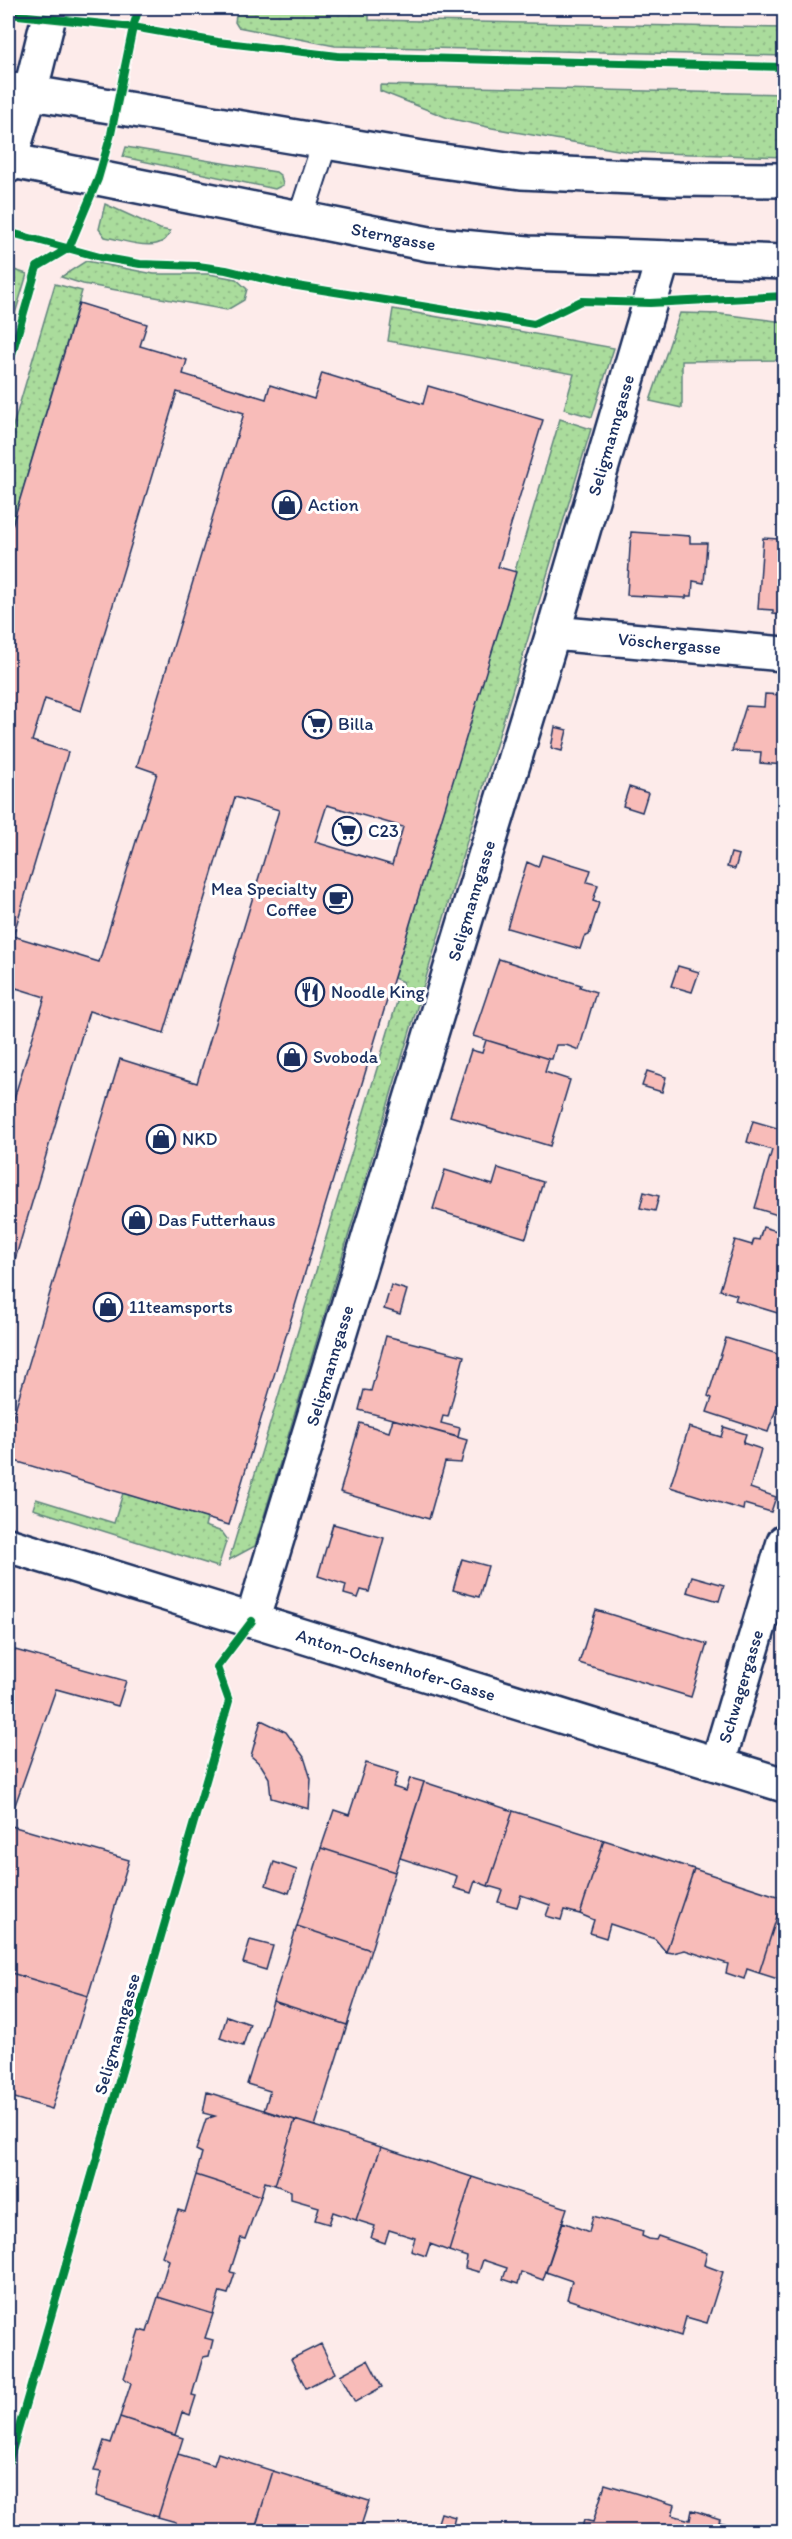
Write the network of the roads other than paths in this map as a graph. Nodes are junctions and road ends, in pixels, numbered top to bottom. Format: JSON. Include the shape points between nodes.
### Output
{"nodes":[{"id":1,"x":51,"y":8,"type":"edge"},
{"id":2,"x":19,"y":91,"type":"edge"},
{"id":3,"x":325,"y":142,"type":"junction"},
{"id":4,"x":8,"y":162,"type":"edge"},
{"id":5,"x":784,"y":180,"type":"edge"},
{"id":6,"x":301,"y":216,"type":"junction"},
{"id":7,"x":663,"y":258,"type":"junction"},
{"id":8,"x":784,"y":262,"type":"edge"},
{"id":9,"x":554,"y":633,"type":"junction"},
{"id":10,"x":784,"y":654,"type":"edge"},
{"id":11,"x":784,"y":1542,"type":"edge"},
{"id":12,"x":8,"y":1545,"type":"edge"},
{"id":13,"x":252,"y":1622,"type":"junction"},
{"id":14,"x":718,"y":1763,"type":"junction"},
{"id":15,"x":784,"y":1785,"type":"edge"}],
"edges":[{"from":1,"to":2,"type":"main road"},
{"from":2,"to":3,"type":"main road"},
{"from":2,"to":4,"type":"main road"},
{"from":3,"to":5,"type":"main road","via":[[521,172]]},
{"from":3,"to":6,"type":"lane"},
{"from":4,"to":6,"type":"main road","name":"Sterngasse"},
{"from":6,"to":7,"type":"main road","name":"Sterngasse","via":[[429,244],[528,253]]},
{"from":7,"to":8,"type":"main road","name":"Sterngasse"},
{"from":7,"to":9,"type":"main road","name":"Seligmanngasse"},
{"from":9,"to":10,"type":"main road","name":"Vöschergasse"},
{"from":9,"to":13,"type":"main road","name":"Seligmanngasse"},
{"from":11,"to":14,"type":"main road","name":"Schwagergasse"},
{"from":12,"to":13,"type":"main road","name":"Anton-Ochsenhofer-Gasse"},
{"from":13,"to":14,"type":"main road","name":"Anton-Ochsenhofer-Gasse"},
{"from":14,"to":15,"type":"main road","name":"Anton-Ochsenhofer-Gasse"}]}
